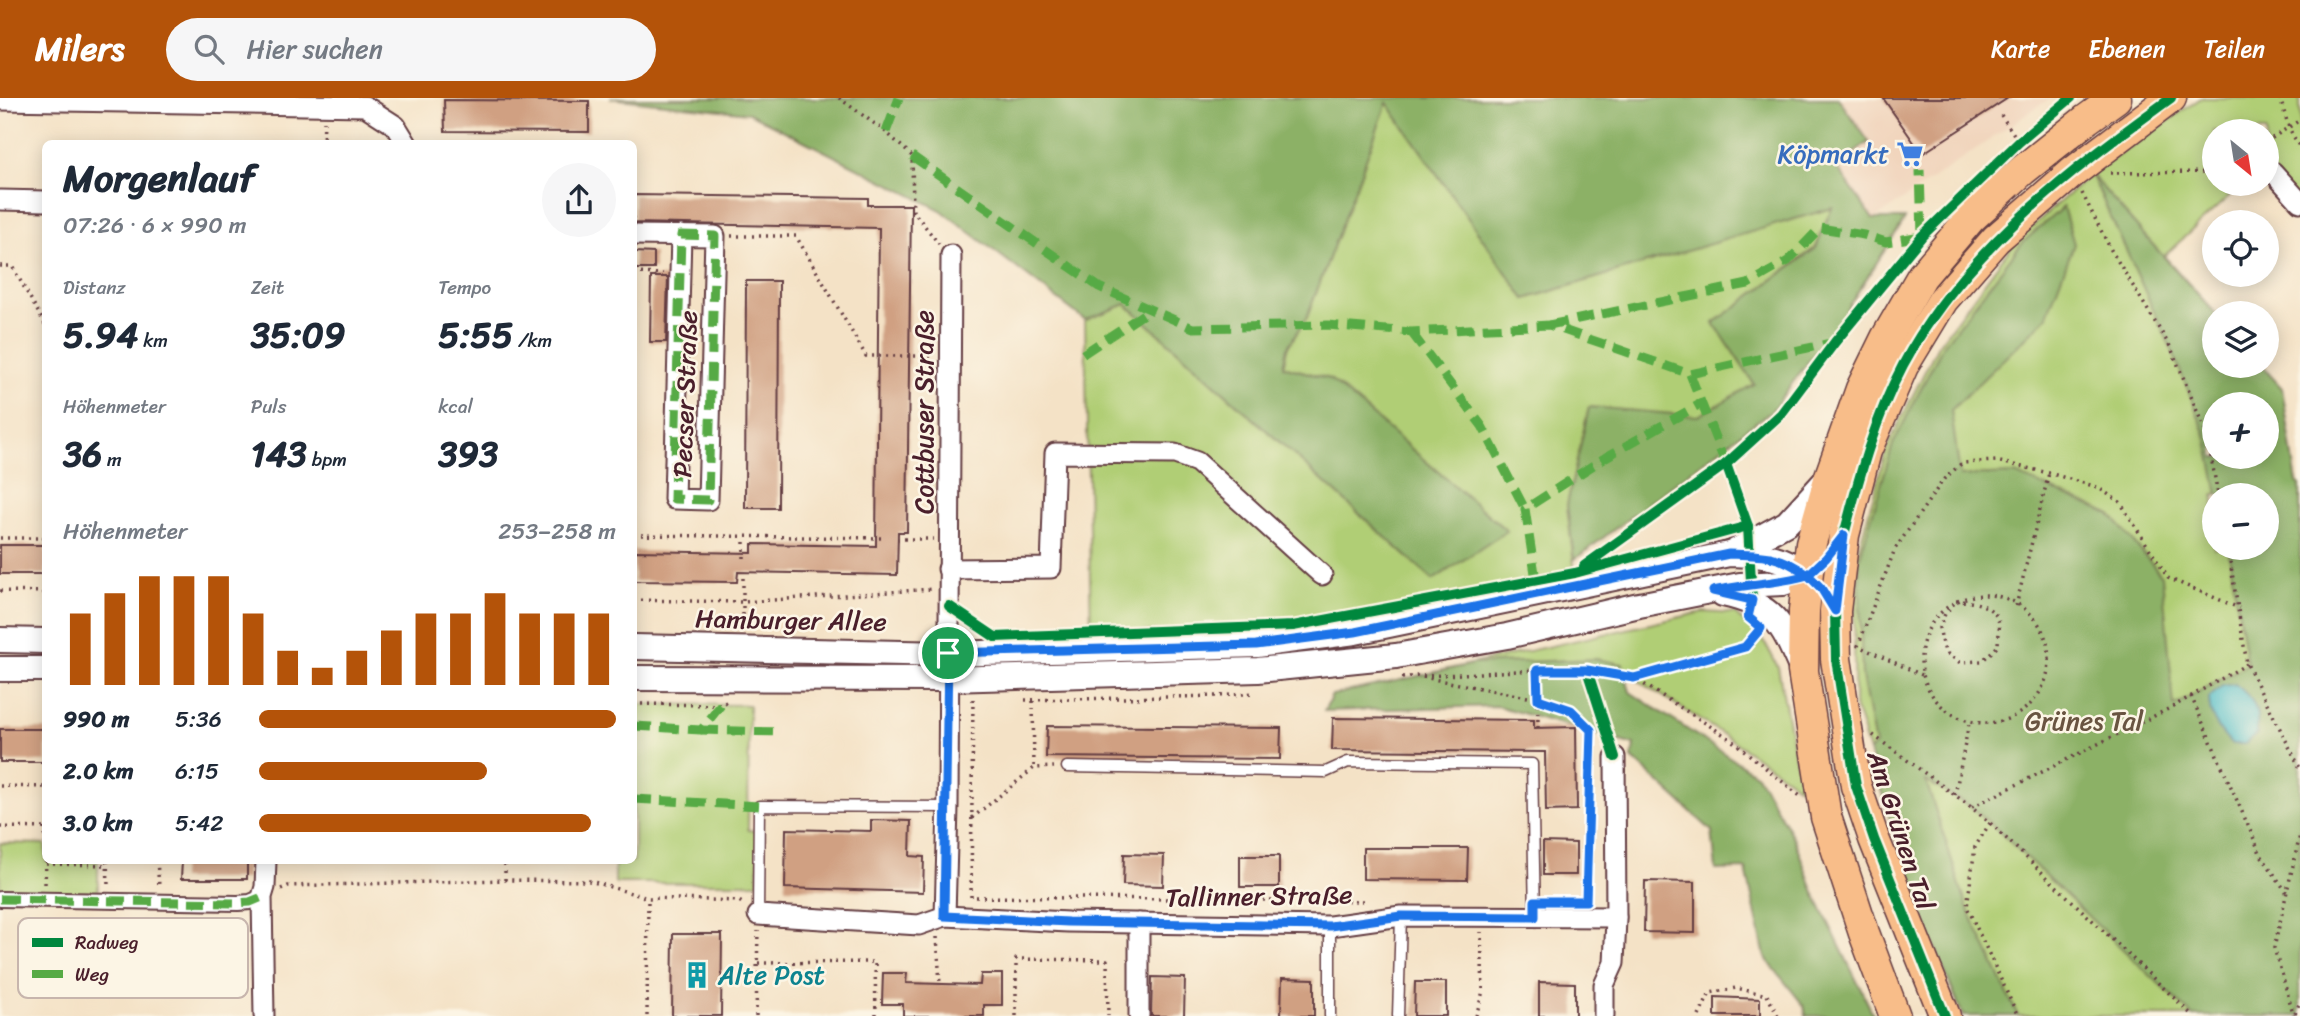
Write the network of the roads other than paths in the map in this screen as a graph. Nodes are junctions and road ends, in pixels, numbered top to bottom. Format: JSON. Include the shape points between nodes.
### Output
{"nodes":[{"id":1,"x":2116,"y":98,"type":"edge"},
{"id":2,"x":2171,"y":98,"type":"edge"},
{"id":3,"x":0,"y":100,"type":"edge"},
{"id":4,"x":160,"y":101,"type":"edge"},
{"id":5,"x":405,"y":140,"type":"edge"},
{"id":6,"x":2279,"y":179,"type":"edge"},
{"id":7,"x":0,"y":200,"type":"edge"},
{"id":8,"x":42,"y":201,"type":"edge"},
{"id":9,"x":2300,"y":202,"type":"edge"},
{"id":10,"x":637,"y":235,"type":"edge"},
{"id":11,"x":681,"y":235,"type":"junction"},
{"id":12,"x":951,"y":255,"type":"road end"},
{"id":13,"x":1830,"y":476,"type":"junction"},
{"id":14,"x":1844,"y":535,"type":"junction"},
{"id":15,"x":1729,"y":554,"type":"junction"},
{"id":16,"x":1808,"y":575,"type":"junction"},
{"id":17,"x":1322,"y":576,"type":"dead end"},
{"id":18,"x":948,"y":578,"type":"junction"},
{"id":19,"x":1713,"y":591,"type":"junction"},
{"id":20,"x":1835,"y":611,"type":"junction"},
{"id":21,"x":0,"y":640,"type":"edge"},
{"id":22,"x":42,"y":640,"type":"edge"},
{"id":23,"x":637,"y":646,"type":"edge"},
{"id":24,"x":948,"y":653,"type":"junction"},
{"id":25,"x":0,"y":669,"type":"edge"},
{"id":26,"x":42,"y":670,"type":"edge"},
{"id":27,"x":1803,"y":671,"type":"junction"},
{"id":28,"x":637,"y":678,"type":"edge"},
{"id":29,"x":948,"y":679,"type":"junction"},
{"id":30,"x":1615,"y":758,"type":"dead end"},
{"id":31,"x":1067,"y":767,"type":"road end"},
{"id":32,"x":947,"y":807,"type":"junction"},
{"id":33,"x":266,"y":864,"type":"edge"},
{"id":34,"x":262,"y":897,"type":"junction"},
{"id":35,"x":0,"y":899,"type":"edge"},
{"id":36,"x":942,"y":911,"type":"junction"},
{"id":37,"x":758,"y":915,"type":"joint"},
{"id":38,"x":1401,"y":916,"type":"junction"},
{"id":39,"x":1535,"y":917,"type":"junction"},
{"id":40,"x":1616,"y":917,"type":"junction"},
{"id":41,"x":1139,"y":923,"type":"junction"},
{"id":42,"x":1330,"y":926,"type":"junction"},
{"id":43,"x":264,"y":1016,"type":"edge"},
{"id":44,"x":1139,"y":1016,"type":"edge"},
{"id":45,"x":1330,"y":1016,"type":"edge"},
{"id":46,"x":1398,"y":1016,"type":"edge"},
{"id":47,"x":1604,"y":1016,"type":"edge"},
{"id":48,"x":1895,"y":1016,"type":"edge"},
{"id":49,"x":1945,"y":1016,"type":"edge"}],
"edges":[{"from":1,"to":13,"type":"main road","via":[[2023,170],[1970,219],[1922,276],[1861,389]]},
{"from":2,"to":14,"type":"main road","name":"Am Grünen Tal","via":[[2072,173],[1996,239],[1943,300],[1903,366],[1866,451]]},
{"from":3,"to":4,"type":"street"},
{"from":4,"to":5,"type":"street","via":[[365,106],[396,126]]},
{"from":6,"to":9,"type":"street"},
{"from":7,"to":8,"type":"street"},
{"from":10,"to":11,"type":"street"},
{"from":11,"to":11,"type":"street","name":"Pecser Straße","via":[[674,499],[708,500],[715,236]]},
{"from":12,"to":18,"type":"street","name":"Cottbuser Straße"},
{"from":13,"to":15,"type":"street","via":[[1787,523]]},
{"from":13,"to":16,"type":"main road","via":[[1811,543]]},
{"from":14,"to":16,"type":"main road"},
{"from":14,"to":20,"type":"main road","name":"Am Grünen Tal"},
{"from":15,"to":16,"type":"street","name":"Hamburger Allee","via":[[1769,555]]},
{"from":15,"to":24,"type":"street","name":"Hamburger Allee","via":[[1355,632],[1269,643]]},
{"from":16,"to":19,"type":"street","via":[[1783,583]]},
{"from":16,"to":20,"type":"main road"},
{"from":16,"to":27,"type":"main road"},
{"from":17,"to":18,"type":"street","via":[[1197,461],[1175,454],[1055,453],[1051,568]]},
{"from":18,"to":24,"type":"street","name":"Cottbuser Straße"},
{"from":19,"to":27,"type":"street","via":[[1752,600],[1767,610]]},
{"from":19,"to":29,"type":"street","via":[[1396,656],[1258,670]]},
{"from":20,"to":49,"type":"main road","name":"Am Grünen Tal","via":[[1836,659],[1856,786]]},
{"from":21,"to":22,"type":"street"},
{"from":23,"to":24,"type":"street","name":"Hamburger Allee"},
{"from":24,"to":29,"type":"street","name":"Cottbuser Straße"},
{"from":25,"to":26,"type":"street"},
{"from":27,"to":48,"type":"main road","via":[[1826,817]]},
{"from":28,"to":29,"type":"street"},
{"from":29,"to":32,"type":"street"},
{"from":30,"to":40,"type":"street"},
{"from":31,"to":39,"type":"lane","via":[[1326,772],[1348,762],[1532,764]]},
{"from":32,"to":36,"type":"street"},
{"from":32,"to":37,"type":"lane","via":[[759,806]]},
{"from":33,"to":34,"type":"street"},
{"from":34,"to":35,"type":"street","via":[[238,903]]},
{"from":34,"to":43,"type":"street"},
{"from":36,"to":37,"type":"street","name":"Tallinner Straße","via":[[919,925]]},
{"from":36,"to":41,"type":"street","name":"Tallinner Straße"},
{"from":38,"to":39,"type":"street","name":"Tallinner Straße"},
{"from":38,"to":42,"type":"street","name":"Tallinner Straße"},
{"from":38,"to":46,"type":"lane"},
{"from":39,"to":40,"type":"street","name":"Tallinner Straße"},
{"from":40,"to":47,"type":"street","via":[[1614,963],[1604,985]]},
{"from":41,"to":42,"type":"street","name":"Tallinner Straße"},
{"from":41,"to":44,"type":"street"},
{"from":42,"to":45,"type":"lane"}]}
